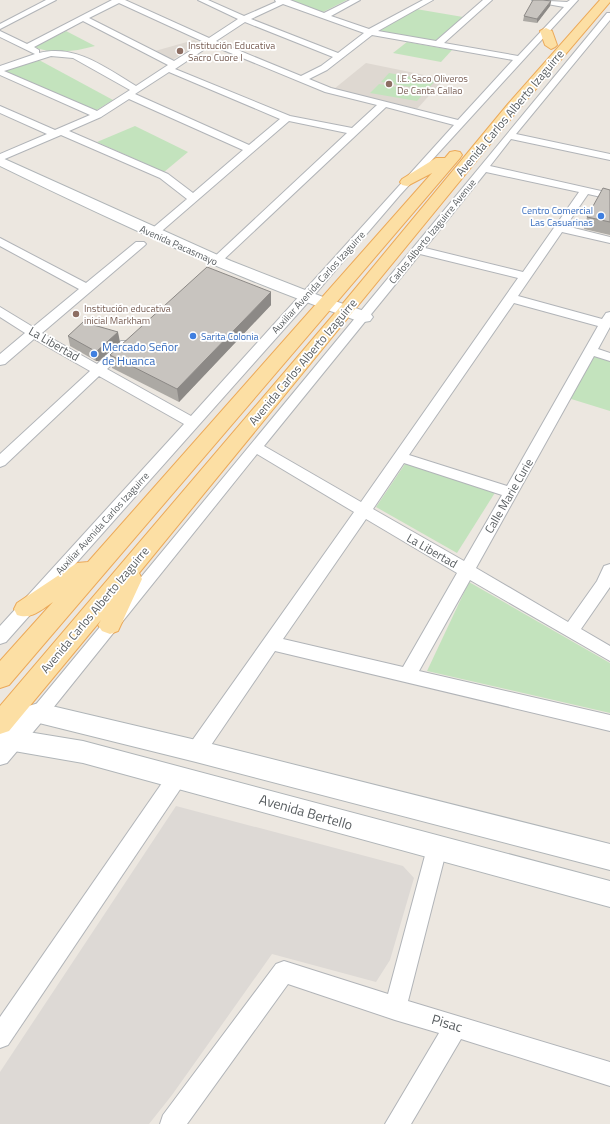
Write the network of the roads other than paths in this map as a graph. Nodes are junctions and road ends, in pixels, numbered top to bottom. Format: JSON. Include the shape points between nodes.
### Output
{"nodes":[{"id":1,"x":52,"y":0,"type":"edge"},
{"id":2,"x":119,"y":0,"type":"edge"},
{"id":3,"x":202,"y":0,"type":"edge"},
{"id":4,"x":283,"y":0,"type":"edge"},
{"id":5,"x":356,"y":0,"type":"edge"},
{"id":6,"x":429,"y":0,"type":"edge"},
{"id":7,"x":488,"y":0,"type":"edge"},
{"id":8,"x":536,"y":0,"type":"edge"},
{"id":9,"x":590,"y":0,"type":"edge"},
{"id":10,"x":606,"y":0,"type":"edge"},
{"id":11,"x":572,"y":3,"type":"edge"},
{"id":12,"x":610,"y":15,"type":"edge"},
{"id":13,"x":324,"y":16,"type":"junction"},
{"id":14,"x":83,"y":18,"type":"junction"},
{"id":15,"x":244,"y":19,"type":"junction"},
{"id":16,"x":546,"y":31,"type":"junction"},
{"id":17,"x":370,"y":32,"type":"junction"},
{"id":18,"x":1,"y":33,"type":"edge"},
{"id":19,"x":575,"y":37,"type":"junction"},
{"id":20,"x":209,"y":41,"type":"junction"},
{"id":21,"x":438,"y":44,"type":"junction"},
{"id":22,"x":551,"y":45,"type":"junction"},
{"id":23,"x":28,"y":47,"type":"junction"},
{"id":24,"x":41,"y":55,"type":"junction"},
{"id":25,"x":339,"y":56,"type":"junction"},
{"id":26,"x":575,"y":58,"type":"junction"},
{"id":27,"x":520,"y":59,"type":"junction"},
{"id":28,"x":171,"y":67,"type":"junction"},
{"id":29,"x":0,"y":69,"type":"edge"},
{"id":30,"x":0,"y":72,"type":"edge"},
{"id":31,"x":301,"y":79,"type":"junction"},
{"id":32,"x":133,"y":92,"type":"junction"},
{"id":33,"x":384,"y":104,"type":"junction"},
{"id":34,"x":507,"y":106,"type":"junction"},
{"id":35,"x":0,"y":109,"type":"edge"},
{"id":36,"x":98,"y":115,"type":"junction"},
{"id":37,"x":287,"y":118,"type":"junction"},
{"id":38,"x":459,"y":123,"type":"junction"},
{"id":39,"x":355,"y":132,"type":"junction"},
{"id":40,"x":59,"y":133,"type":"junction"},
{"id":41,"x":474,"y":134,"type":"dead end"},
{"id":42,"x":509,"y":136,"type":"junction"},
{"id":43,"x":251,"y":150,"type":"junction"},
{"id":44,"x":608,"y":153,"type":"edge"},
{"id":45,"x":0,"y":159,"type":"edge"},
{"id":46,"x":484,"y":168,"type":"junction"},
{"id":47,"x":0,"y":172,"type":"edge"},
{"id":48,"x":28,"y":180,"type":"junction"},
{"id":49,"x":407,"y":182,"type":"junction"},
{"id":50,"x":585,"y":191,"type":"junction"},
{"id":51,"x":610,"y":196,"type":"edge"},
{"id":52,"x":194,"y":199,"type":"junction"},
{"id":53,"x":436,"y":201,"type":"junction"},
{"id":54,"x":559,"y":228,"type":"junction"},
{"id":55,"x":152,"y":234,"type":"junction"},
{"id":56,"x":610,"y":240,"type":"edge"},
{"id":57,"x":0,"y":241,"type":"edge"},
{"id":58,"x":140,"y":244,"type":"junction"},
{"id":59,"x":417,"y":250,"type":"junction"},
{"id":60,"x":216,"y":262,"type":"junction"},
{"id":61,"x":526,"y":276,"type":"junction"},
{"id":62,"x":87,"y":289,"type":"junction"},
{"id":63,"x":510,"y":298,"type":"junction"},
{"id":64,"x":301,"y":302,"type":"junction"},
{"id":65,"x":0,"y":311,"type":"edge"},
{"id":66,"x":341,"y":316,"type":"junction"},
{"id":67,"x":608,"y":320,"type":"edge"},
{"id":68,"x":34,"y":333,"type":"junction"},
{"id":69,"x":138,"y":333,"type":"edge"},
{"id":70,"x":590,"y":351,"type":"junction"},
{"id":71,"x":610,"y":357,"type":"edge"},
{"id":72,"x":0,"y":361,"type":"edge"},
{"id":73,"x":99,"y":369,"type":"junction"},
{"id":74,"x":192,"y":424,"type":"junction"},
{"id":75,"x":255,"y":447,"type":"junction"},
{"id":76,"x":400,"y":457,"type":"junction"},
{"id":77,"x":0,"y":462,"type":"edge"},
{"id":78,"x":511,"y":493,"type":"junction"},
{"id":79,"x":363,"y":510,"type":"junction"},
{"id":80,"x":109,"y":553,"type":"junction"},
{"id":81,"x":143,"y":553,"type":"junction"},
{"id":82,"x":467,"y":570,"type":"junction"},
{"id":83,"x":610,"y":570,"type":"edge"},
{"id":84,"x":25,"y":609,"type":"junction"},
{"id":85,"x":110,"y":625,"type":"junction"},
{"id":86,"x":571,"y":631,"type":"junction"},
{"id":87,"x":0,"y":637,"type":"edge"},
{"id":88,"x":271,"y":643,"type":"junction"},
{"id":89,"x":610,"y":654,"type":"edge"},
{"id":90,"x":408,"y":675,"type":"junction"},
{"id":91,"x":0,"y":678,"type":"edge"},
{"id":92,"x":39,"y":713,"type":"junction"},
{"id":93,"x":610,"y":723,"type":"edge"},
{"id":94,"x":3,"y":738,"type":"edge"},
{"id":95,"x":196,"y":751,"type":"junction"},
{"id":96,"x":178,"y":776,"type":"junction"},
{"id":97,"x":437,"y":848,"type":"junction"},
{"id":98,"x":610,"y":858,"type":"edge"},
{"id":99,"x":610,"y":894,"type":"edge"},
{"id":100,"x":395,"y":1009,"type":"junction"},
{"id":101,"x":456,"y":1026,"type":"junction"},
{"id":102,"x":0,"y":1037,"type":"edge"},
{"id":103,"x":610,"y":1074,"type":"edge"},
{"id":104,"x":172,"y":1124,"type":"edge"},
{"id":105,"x":397,"y":1124,"type":"edge"}],
"edges":[{"from":1,"to":18,"type":"street"},
{"from":2,"to":14,"type":"street"},
{"from":2,"to":20,"type":"street"},
{"from":3,"to":15,"type":"street"},
{"from":4,"to":13,"type":"street"},
{"from":4,"to":15,"type":"street"},
{"from":5,"to":13,"type":"street"},
{"from":6,"to":17,"type":"street"},
{"from":7,"to":21,"type":"street"},
{"from":8,"to":11,"type":"street"},
{"from":9,"to":22,"type":"main road","name":"Avenida Carlos Alberto Izaguirre"},
{"from":10,"to":19,"type":"main road","name":"Avenida Carlos Alberto Izaguirre"},
{"from":11,"to":16,"type":"street","name":"Auxiliar Avenida Carlos Izaguirre"},
{"from":12,"to":26,"type":"street","name":"Carlos Alberto Izaguirre Avenue"},
{"from":13,"to":17,"type":"street"},
{"from":14,"to":23,"type":"street"},
{"from":14,"to":28,"type":"street"},
{"from":15,"to":20,"type":"street"},
{"from":15,"to":25,"type":"street"},
{"from":16,"to":22,"type":"main road"},
{"from":16,"to":27,"type":"street","name":"Auxiliar Avenida Carlos Izaguirre"},
{"from":17,"to":21,"type":"street"},
{"from":17,"to":25,"type":"street"},
{"from":18,"to":23,"type":"street"},
{"from":19,"to":26,"type":"main road"},
{"from":19,"to":34,"type":"main road","name":"Avenida Carlos Alberto Izaguirre"},
{"from":20,"to":28,"type":"street"},
{"from":20,"to":31,"type":"street"},
{"from":21,"to":27,"type":"street"},
{"from":22,"to":34,"type":"main road","name":"Avenida Carlos Alberto Izaguirre"},
{"from":23,"to":24,"type":"street"},
{"from":24,"to":29,"type":"street"},
{"from":24,"to":32,"type":"street","via":[[70,54]]},
{"from":25,"to":31,"type":"street","via":[[324,68]]},
{"from":26,"to":42,"type":"street","name":"Carlos Alberto Izaguirre Avenue"},
{"from":27,"to":38,"type":"street","name":"Auxiliar Avenida Carlos Izaguirre"},
{"from":28,"to":32,"type":"street"},
{"from":28,"to":37,"type":"street"},
{"from":30,"to":36,"type":"street"},
{"from":31,"to":33,"type":"street","via":[[328,90]]},
{"from":32,"to":36,"type":"street"},
{"from":32,"to":43,"type":"street"},
{"from":33,"to":38,"type":"street"},
{"from":33,"to":39,"type":"street"},
{"from":34,"to":41,"type":"main road","name":"Avenida Carlos Alberto Izaguirre"},
{"from":34,"to":53,"type":"main road","name":"Avenida Carlos Alberto Izaguirre"},
{"from":35,"to":40,"type":"street"},
{"from":36,"to":40,"type":"street"},
{"from":37,"to":39,"type":"street"},
{"from":37,"to":43,"type":"street"},
{"from":38,"to":49,"type":"street","name":"Auxiliar Avenida Carlos Izaguirre"},
{"from":39,"to":60,"type":"street"},
{"from":40,"to":45,"type":"street"},
{"from":40,"to":52,"type":"street","via":[[164,176]]},
{"from":42,"to":44,"type":"street"},
{"from":42,"to":46,"type":"street","name":"Carlos Alberto Izaguirre Avenue"},
{"from":43,"to":52,"type":"street"},
{"from":45,"to":48,"type":"main road","name":"Avenida Pacasmayo"},
{"from":46,"to":50,"type":"street"},
{"from":46,"to":53,"type":"main road"},
{"from":46,"to":59,"type":"street","name":"Carlos Alberto Izaguirre Avenue"},
{"from":47,"to":48,"type":"main road","name":"Avenida Pacasmayo"},
{"from":48,"to":55,"type":"main road","name":"Avenida Pacasmayo"},
{"from":48,"to":58,"type":"main road","name":"Avenida Pacasmayo"},
{"from":49,"to":64,"type":"street","name":"Auxiliar Avenida Carlos Izaguirre"},
{"from":49,"to":66,"type":"main road","name":"Avenida Carlos Alberto Izaguirre","via":[[460,149]]},
{"from":50,"to":51,"type":"street"},
{"from":50,"to":54,"type":"street"},
{"from":52,"to":55,"type":"street"},
{"from":53,"to":66,"type":"main road","name":"Avenida Carlos Alberto Izaguirre"},
{"from":54,"to":56,"type":"street"},
{"from":54,"to":61,"type":"street"},
{"from":55,"to":60,"type":"main road","name":"Avenida Pacasmayo"},
{"from":57,"to":62,"type":"street"},
{"from":58,"to":62,"type":"street"},
{"from":58,"to":64,"type":"main road","name":"Avenida Pacasmayo"},
{"from":59,"to":61,"type":"street"},
{"from":59,"to":66,"type":"street","name":"Carlos Alberto Izaguirre Avenue"},
{"from":60,"to":64,"type":"main road","name":"Avenida Pacasmayo"},
{"from":61,"to":63,"type":"street"},
{"from":62,"to":68,"type":"street"},
{"from":63,"to":67,"type":"street"},
{"from":63,"to":76,"type":"street"},
{"from":64,"to":66,"type":"main road","name":"Avenida Pacasmayo"},
{"from":64,"to":74,"type":"street","name":"Auxiliar Avenida Carlos Izaguirre"},
{"from":65,"to":68,"type":"street","name":"La Libertad"},
{"from":66,"to":75,"type":"street","name":"Carlos Alberto Izaguirre Avenue"},
{"from":66,"to":80,"type":"main road","name":"Avenida Carlos Alberto Izaguirre"},
{"from":66,"to":81,"type":"main road","name":"Avenida Carlos Alberto Izaguirre"},
{"from":67,"to":70,"type":"street","name":"Calle Marie Curie"},
{"from":68,"to":72,"type":"street"},
{"from":68,"to":73,"type":"street","name":"La Libertad"},
{"from":69,"to":73,"type":"street"},
{"from":70,"to":71,"type":"street"},
{"from":70,"to":78,"type":"street","name":"Calle Marie Curie"},
{"from":73,"to":74,"type":"street","name":"La Libertad"},
{"from":73,"to":77,"type":"street"},
{"from":74,"to":84,"type":"street","name":"Auxiliar Avenida Carlos Izaguirre"},
{"from":75,"to":79,"type":"street","name":"La Libertad"},
{"from":75,"to":85,"type":"street"},
{"from":76,"to":78,"type":"street"},
{"from":76,"to":79,"type":"street"},
{"from":78,"to":82,"type":"street","name":"Calle Marie Curie"},
{"from":79,"to":82,"type":"street","name":"La Libertad"},
{"from":79,"to":88,"type":"street"},
{"from":80,"to":84,"type":"main road"},
{"from":80,"to":91,"type":"main road","name":"Avenida Carlos Alberto Izaguirre"},
{"from":81,"to":85,"type":"main road"},
{"from":81,"to":94,"type":"main road","name":"Avenida Carlos Alberto Izaguirre"},
{"from":82,"to":86,"type":"street","name":"La Libertad"},
{"from":82,"to":90,"type":"street","name":"Calle Marie Curie"},
{"from":83,"to":86,"type":"street"},
{"from":84,"to":87,"type":"street","name":"Auxiliar Avenida Carlos Izaguirre"},
{"from":85,"to":92,"type":"street"},
{"from":86,"to":89,"type":"street","name":"La Libertad"},
{"from":88,"to":90,"type":"street"},
{"from":88,"to":95,"type":"street"},
{"from":90,"to":93,"type":"street"},
{"from":92,"to":94,"type":"main road"},
{"from":92,"to":95,"type":"main road"},
{"from":94,"to":96,"type":"main road","name":"Avenida Bertello","via":[[84,752]]},
{"from":95,"to":98,"type":"main road"},
{"from":96,"to":97,"type":"main road","name":"Avenida Bertello"},
{"from":96,"to":102,"type":"street"},
{"from":97,"to":99,"type":"main road","name":"Avenida Bertello"},
{"from":97,"to":100,"type":"street"},
{"from":100,"to":101,"type":"street","name":"Pisac"},
{"from":100,"to":104,"type":"street","name":"Pisac","via":[[284,972]]},
{"from":101,"to":103,"type":"street","name":"Pisac"},
{"from":101,"to":105,"type":"street"}]}
